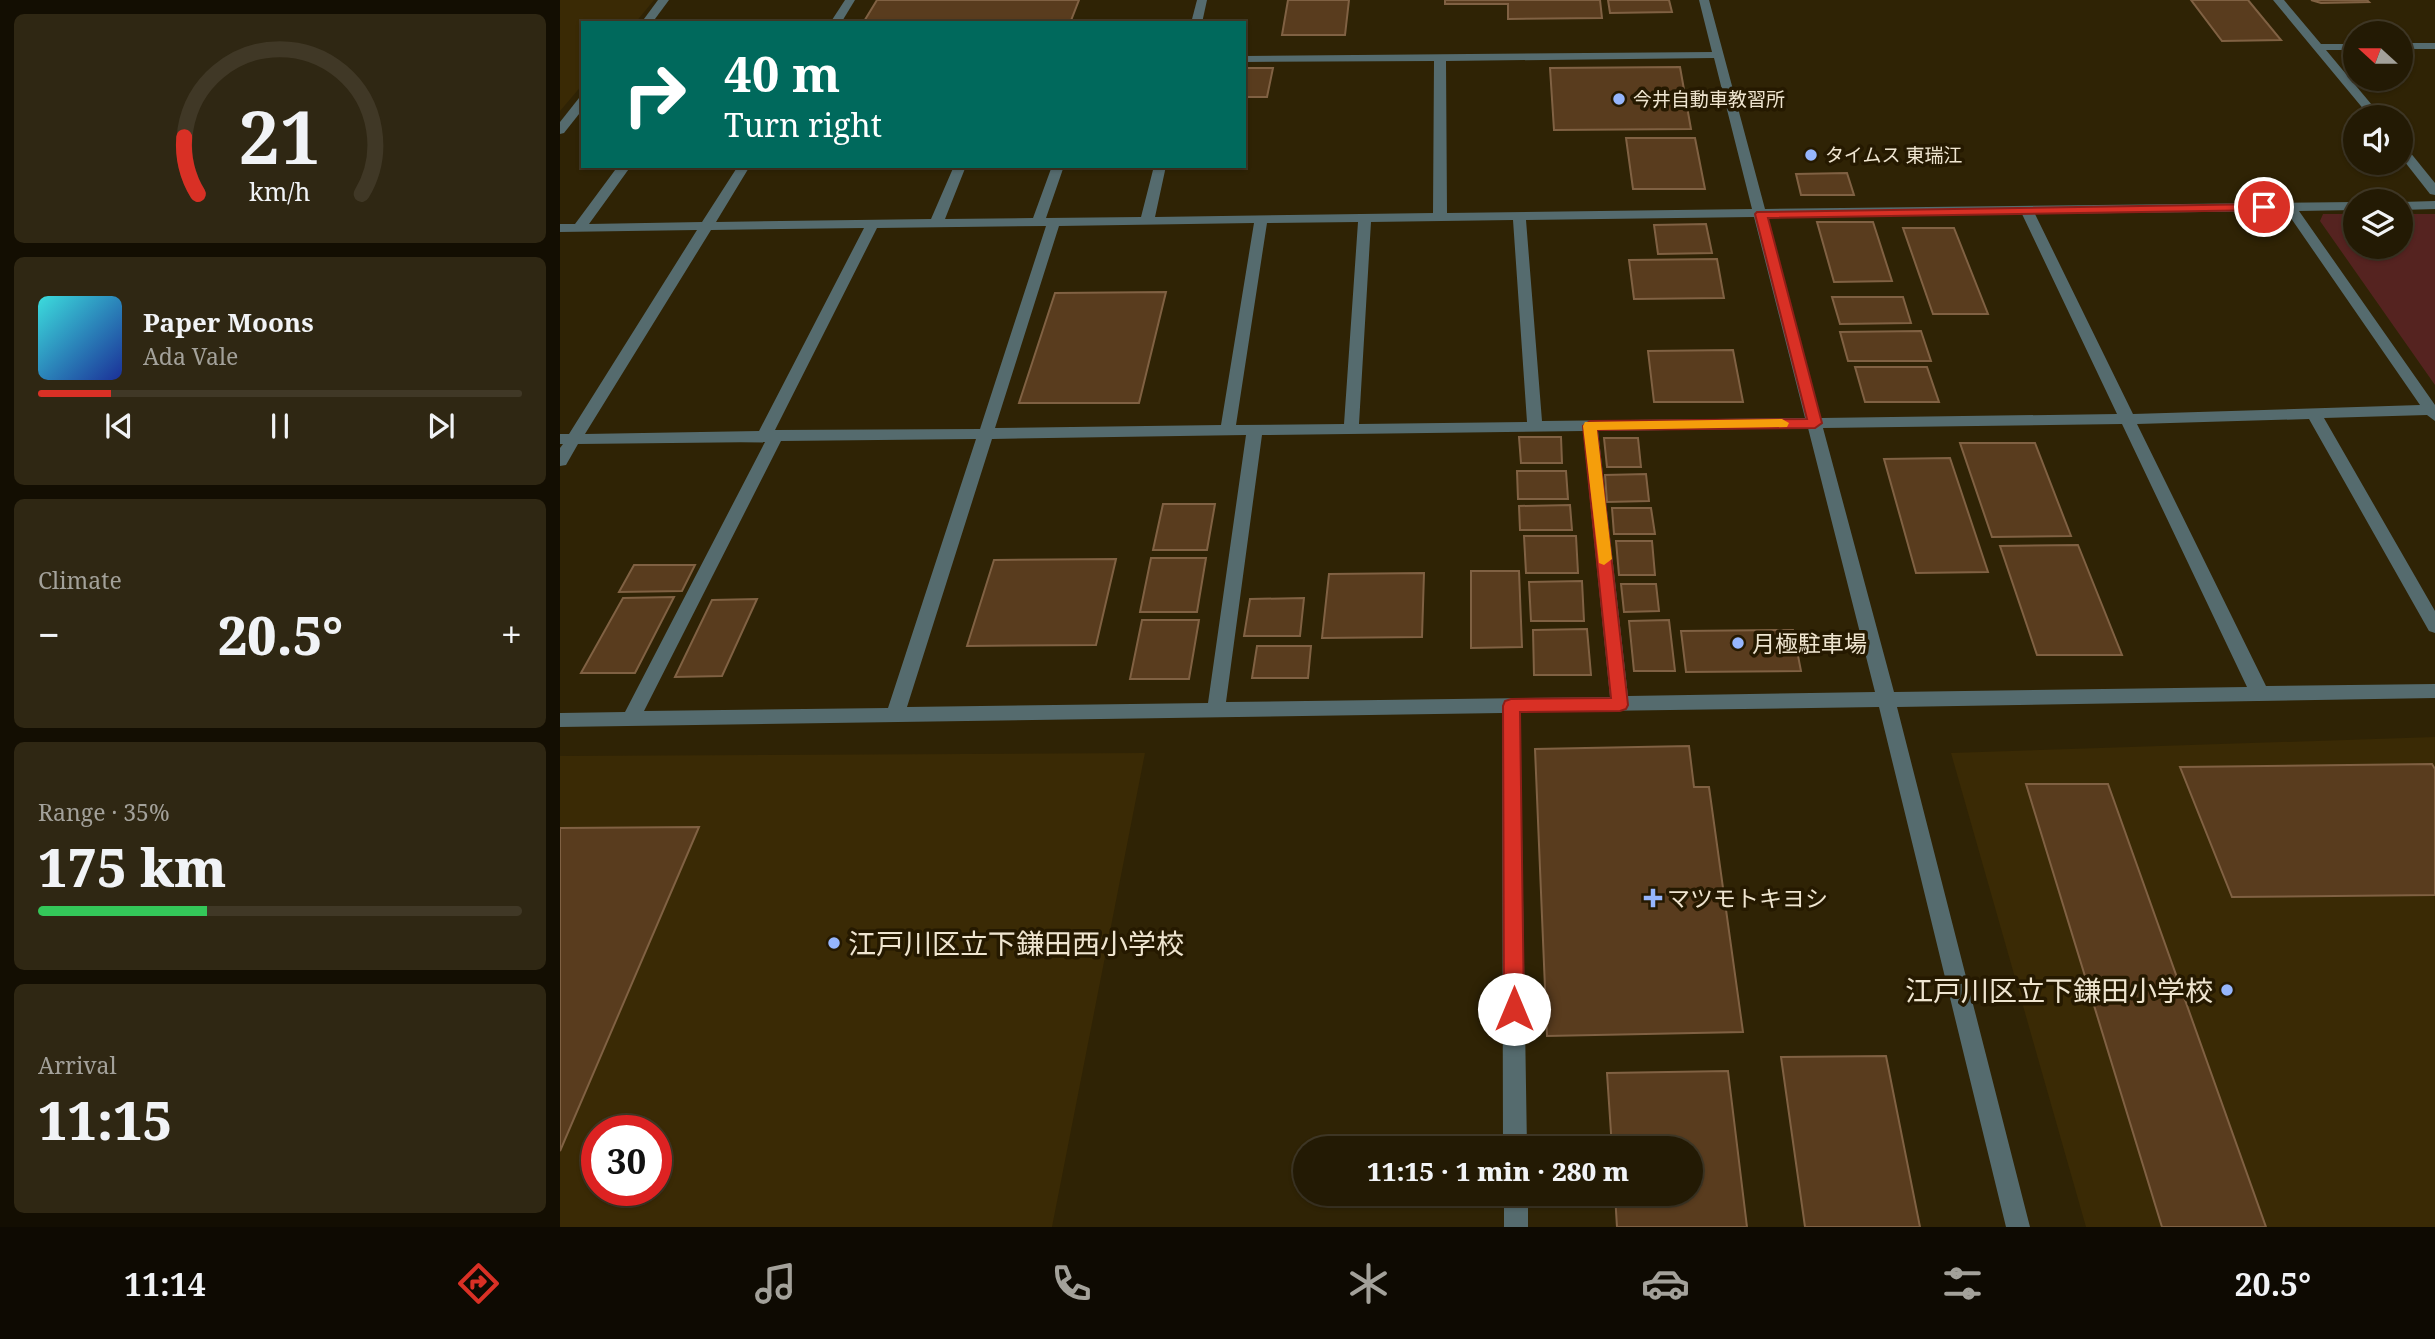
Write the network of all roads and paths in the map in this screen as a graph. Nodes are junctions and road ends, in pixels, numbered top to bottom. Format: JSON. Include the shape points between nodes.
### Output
{"nodes":[{"id":1,"x":664,"y":0,"type":"edge"},
{"id":2,"x":850,"y":0,"type":"edge"},
{"id":3,"x":1202,"y":0,"type":"edge"},
{"id":4,"x":1704,"y":0,"type":"edge"},
{"id":5,"x":2278,"y":0,"type":"edge"},
{"id":6,"x":648,"y":21,"type":"edge"},
{"id":7,"x":836,"y":21,"type":"edge"},
{"id":8,"x":1197,"y":21,"type":"edge"},
{"id":9,"x":2435,"y":46,"type":"edge"},
{"id":10,"x":2320,"y":47,"type":"junction"},
{"id":11,"x":2343,"y":47,"type":"edge"},
{"id":12,"x":2413,"y":47,"type":"edge"},
{"id":13,"x":1717,"y":55,"type":"junction"},
{"id":14,"x":1440,"y":57,"type":"junction"},
{"id":15,"x":1246,"y":59,"type":"edge"},
{"id":16,"x":581,"y":104,"type":"edge"},
{"id":17,"x":2366,"y":105,"type":"edge"},
{"id":18,"x":560,"y":130,"type":"edge"},
{"id":19,"x":2413,"y":164,"type":"edge"},
{"id":20,"x":624,"y":168,"type":"edge"},
{"id":21,"x":743,"y":168,"type":"edge"},
{"id":22,"x":959,"y":168,"type":"edge"},
{"id":23,"x":1058,"y":168,"type":"edge"},
{"id":24,"x":1160,"y":168,"type":"edge"},
{"id":25,"x":2435,"y":191,"type":"edge"},
{"id":26,"x":2435,"y":205,"type":"edge"},
{"id":27,"x":2343,"y":206,"type":"edge"},
{"id":28,"x":2413,"y":206,"type":"edge"},
{"id":29,"x":2290,"y":207,"type":"junction"},
{"id":30,"x":2027,"y":211,"type":"junction"},
{"id":31,"x":1761,"y":214,"type":"junction"},
{"id":32,"x":1519,"y":217,"type":"junction"},
{"id":33,"x":1440,"y":218,"type":"junction"},
{"id":34,"x":1365,"y":219,"type":"junction"},
{"id":35,"x":1261,"y":220,"type":"junction"},
{"id":36,"x":1147,"y":221,"type":"junction"},
{"id":37,"x":1046,"y":223,"type":"junction"},
{"id":38,"x":936,"y":224,"type":"junction"},
{"id":39,"x":872,"y":225,"type":"junction"},
{"id":40,"x":706,"y":226,"type":"junction"},
{"id":41,"x":560,"y":228,"type":"edge"},
{"id":42,"x":579,"y":228,"type":"junction"},
{"id":43,"x":2434,"y":412,"type":"edge"},
{"id":44,"x":2313,"y":413,"type":"junction"},
{"id":45,"x":2127,"y":419,"type":"junction"},
{"id":46,"x":1815,"y":423,"type":"junction"},
{"id":47,"x":1535,"y":426,"type":"junction"},
{"id":48,"x":1590,"y":426,"type":"junction"},
{"id":49,"x":1351,"y":429,"type":"junction"},
{"id":50,"x":1228,"y":430,"type":"junction"},
{"id":51,"x":1255,"y":430,"type":"junction"},
{"id":52,"x":988,"y":433,"type":"junction"},
{"id":53,"x":771,"y":435,"type":"junction"},
{"id":54,"x":567,"y":438,"type":"edge"},
{"id":55,"x":560,"y":461,"type":"edge"},
{"id":56,"x":2435,"y":626,"type":"edge"},
{"id":57,"x":2435,"y":691,"type":"edge"},
{"id":58,"x":2260,"y":694,"type":"junction"},
{"id":59,"x":1886,"y":701,"type":"junction"},
{"id":60,"x":1620,"y":705,"type":"junction"},
{"id":61,"x":1511,"y":706,"type":"junction"},
{"id":62,"x":1216,"y":711,"type":"junction"},
{"id":63,"x":895,"y":716,"type":"junction"},
{"id":64,"x":631,"y":719,"type":"junction"},
{"id":65,"x":560,"y":720,"type":"edge"},
{"id":66,"x":1515,"y":1136,"type":"edge"},
{"id":67,"x":1516,"y":1206,"type":"edge"},
{"id":68,"x":1516,"y":1227,"type":"edge"},
{"id":69,"x":2018,"y":1227,"type":"edge"}],
"edges":[{"from":1,"to":6,"type":"street"},
{"from":2,"to":7,"type":"street"},
{"from":3,"to":8,"type":"street"},
{"from":4,"to":13,"type":"street"},
{"from":5,"to":10,"type":"street"},
{"from":9,"to":12,"type":"street"},
{"from":10,"to":11,"type":"street"},
{"from":10,"to":17,"type":"street"},
{"from":13,"to":14,"type":"street"},
{"from":13,"to":31,"type":"street"},
{"from":14,"to":15,"type":"street"},
{"from":14,"to":33,"type":"street"},
{"from":16,"to":18,"type":"street"},
{"from":19,"to":25,"type":"street"},
{"from":20,"to":42,"type":"street"},
{"from":21,"to":40,"type":"street"},
{"from":22,"to":38,"type":"street"},
{"from":23,"to":37,"type":"street"},
{"from":24,"to":36,"type":"street"},
{"from":26,"to":28,"type":"street"},
{"from":27,"to":29,"type":"street"},
{"from":29,"to":30,"type":"street"},
{"from":29,"to":43,"type":"street"},
{"from":30,"to":31,"type":"street"},
{"from":30,"to":45,"type":"street"},
{"from":31,"to":32,"type":"street"},
{"from":31,"to":46,"type":"street"},
{"from":32,"to":33,"type":"street"},
{"from":32,"to":47,"type":"street"},
{"from":33,"to":34,"type":"street"},
{"from":34,"to":35,"type":"street"},
{"from":34,"to":49,"type":"street"},
{"from":35,"to":36,"type":"street"},
{"from":35,"to":50,"type":"street"},
{"from":36,"to":37,"type":"street"},
{"from":37,"to":38,"type":"street"},
{"from":37,"to":52,"type":"street"},
{"from":38,"to":39,"type":"street"},
{"from":39,"to":40,"type":"street"},
{"from":39,"to":53,"type":"street"},
{"from":40,"to":42,"type":"street"},
{"from":40,"to":54,"type":"street"},
{"from":41,"to":42,"type":"street"},
{"from":43,"to":44,"type":"street"},
{"from":44,"to":45,"type":"street"},
{"from":44,"to":56,"type":"street"},
{"from":45,"to":46,"type":"street"},
{"from":45,"to":58,"type":"street"},
{"from":46,"to":48,"type":"street"},
{"from":46,"to":59,"type":"street"},
{"from":47,"to":48,"type":"street"},
{"from":47,"to":49,"type":"street"},
{"from":48,"to":60,"type":"street"},
{"from":49,"to":51,"type":"street"},
{"from":50,"to":51,"type":"street"},
{"from":50,"to":52,"type":"street"},
{"from":51,"to":62,"type":"street"},
{"from":52,"to":53,"type":"street"},
{"from":52,"to":63,"type":"street"},
{"from":53,"to":54,"type":"street"},
{"from":53,"to":64,"type":"street"},
{"from":54,"to":55,"type":"street"},
{"from":57,"to":58,"type":"street"},
{"from":58,"to":59,"type":"street"},
{"from":59,"to":60,"type":"street"},
{"from":59,"to":69,"type":"street"},
{"from":60,"to":61,"type":"street"},
{"from":61,"to":62,"type":"street"},
{"from":61,"to":66,"type":"street"},
{"from":62,"to":63,"type":"street"},
{"from":63,"to":64,"type":"street"},
{"from":64,"to":65,"type":"street"},
{"from":67,"to":68,"type":"street"}]}
